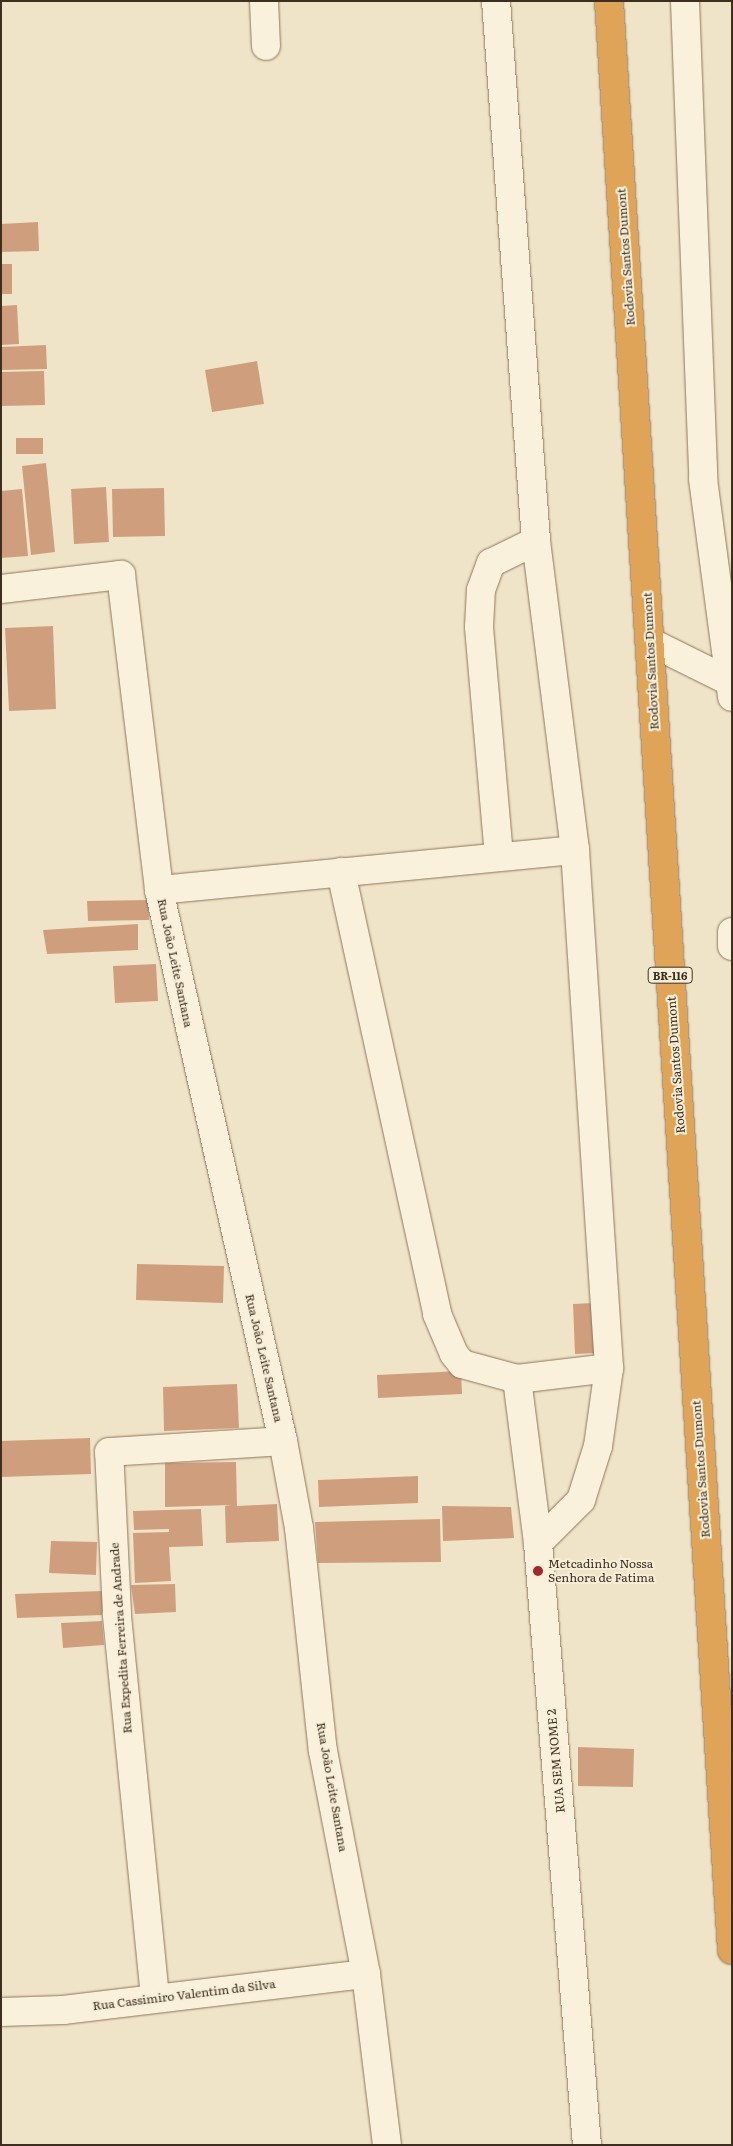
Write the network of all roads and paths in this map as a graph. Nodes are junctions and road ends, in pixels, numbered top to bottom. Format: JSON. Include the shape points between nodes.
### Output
{"nodes":[{"id":1,"x":264,"y":1,"type":"edge"},
{"id":2,"x":496,"y":1,"type":"edge"},
{"id":3,"x":609,"y":1,"type":"edge"},
{"id":4,"x":685,"y":1,"type":"edge"},
{"id":5,"x":266,"y":46,"type":"dead end"},
{"id":6,"x":536,"y":541,"type":"junction"},
{"id":7,"x":1,"y":589,"type":"edge"},
{"id":8,"x":650,"y":642,"type":"junction"},
{"id":9,"x":730,"y":689,"type":"edge"},
{"id":10,"x":575,"y":850,"type":"junction"},
{"id":11,"x":499,"y":856,"type":"junction"},
{"id":12,"x":341,"y":872,"type":"junction"},
{"id":13,"x":159,"y":890,"type":"junction"},
{"id":14,"x":732,"y":932,"type":"edge"},
{"id":15,"x":732,"y":946,"type":"edge"},
{"id":16,"x":609,"y":1368,"type":"junction"},
{"id":17,"x":517,"y":1379,"type":"junction"},
{"id":18,"x":283,"y":1442,"type":"junction"},
{"id":19,"x":538,"y":1543,"type":"junction"},
{"id":20,"x":732,"y":1950,"type":"edge"},
{"id":21,"x":366,"y":1974,"type":"junction"},
{"id":22,"x":155,"y":1998,"type":"junction"},
{"id":23,"x":1,"y":2012,"type":"edge"},
{"id":24,"x":387,"y":2145,"type":"edge"},
{"id":25,"x":587,"y":2145,"type":"edge"}],
"edges":[{"from":1,"to":5,"type":"street"},
{"from":2,"to":6,"type":"street"},
{"from":3,"to":8,"type":"highway","name":"Rodovia Santos Dumont","number":"BR-116"},
{"from":4,"to":9,"type":"street","via":[[702,479]]},
{"from":6,"to":10,"type":"street"},
{"from":6,"to":11,"type":"street","via":[[491,563],[481,590],[479,626]]},
{"from":7,"to":13,"type":"street","name":"Rua João Leite Santana","via":[[121,575]]},
{"from":8,"to":9,"type":"street"},
{"from":8,"to":20,"type":"highway","name":"Rodovia Santos Dumont","number":"BR-116"},
{"from":10,"to":11,"type":"street"},
{"from":10,"to":16,"type":"street"},
{"from":11,"to":12,"type":"street"},
{"from":12,"to":13,"type":"street"},
{"from":12,"to":17,"type":"street","via":[[437,1314],[454,1354],[462,1364]]},
{"from":13,"to":18,"type":"street","name":"Rua João Leite Santana"},
{"from":14,"to":15,"type":"street"},
{"from":16,"to":17,"type":"street"},
{"from":16,"to":19,"type":"street","via":[[598,1446],[582,1500]]},
{"from":17,"to":19,"type":"street","name":"RUA SEM NOME 2"},
{"from":18,"to":21,"type":"street","name":"Rua João Leite Santana","via":[[299,1528],[323,1751]]},
{"from":18,"to":22,"type":"street","name":"Rua Expedita Ferreira de Andrade","via":[[109,1452],[118,1623]]},
{"from":19,"to":25,"type":"street","name":"RUA SEM NOME 2"},
{"from":21,"to":22,"type":"street","name":"Rua Cassimiro Valentim da Silva"},
{"from":21,"to":24,"type":"street","name":"Rua João Leite Santana"},
{"from":22,"to":23,"type":"street","name":"Rua Cassimiro Valentim da Silva","via":[[63,2010]]}]}
